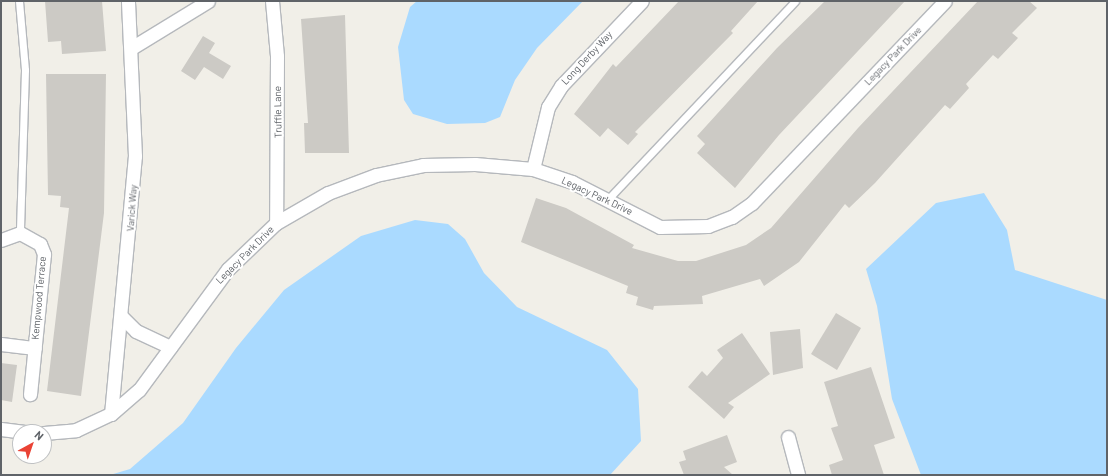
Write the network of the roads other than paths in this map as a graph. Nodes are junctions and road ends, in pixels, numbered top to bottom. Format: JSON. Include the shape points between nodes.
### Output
{"nodes":[{"id":1,"x":19,"y":1,"type":"edge"},
{"id":2,"x":128,"y":1,"type":"edge"},
{"id":3,"x":208,"y":1,"type":"edge"},
{"id":4,"x":272,"y":1,"type":"edge"},
{"id":5,"x":642,"y":1,"type":"edge"},
{"id":6,"x":795,"y":1,"type":"edge"},
{"id":7,"x":945,"y":1,"type":"edge"},
{"id":8,"x":133,"y":47,"type":"junction"},
{"id":9,"x":533,"y":169,"type":"junction"},
{"id":10,"x":608,"y":199,"type":"junction"},
{"id":11,"x":276,"y":223,"type":"junction"},
{"id":12,"x":20,"y":233,"type":"junction"},
{"id":13,"x":1,"y":240,"type":"edge"},
{"id":14,"x":122,"y":316,"type":"junction"},
{"id":15,"x":1,"y":344,"type":"edge"},
{"id":16,"x":170,"y":347,"type":"junction"},
{"id":17,"x":34,"y":348,"type":"junction"},
{"id":18,"x":30,"y":394,"type":"dead end"},
{"id":19,"x":111,"y":414,"type":"junction"},
{"id":20,"x":1,"y":429,"type":"edge"},
{"id":21,"x":12,"y":430,"type":"edge"},
{"id":22,"x":52,"y":432,"type":"edge"},
{"id":23,"x":788,"y":437,"type":"dead end"},
{"id":24,"x":798,"y":475,"type":"edge"}],
"edges":[{"from":1,"to":12,"type":"lane","via":[[25,70]]},
{"from":2,"to":8,"type":"street","name":"Varick Way"},
{"from":3,"to":8,"type":"street"},
{"from":4,"to":11,"type":"street","name":"Truffle Lane","via":[[277,56]]},
{"from":5,"to":9,"type":"street","name":"Long Derby Way","via":[[561,86],[548,107]]},
{"from":6,"to":10,"type":"lane"},
{"from":7,"to":10,"type":"street","name":"Legacy Park Drive","via":[[752,203],[732,217],[708,226],[660,227]]},
{"from":8,"to":14,"type":"street","name":"Varick Way","via":[[135,156]]},
{"from":9,"to":10,"type":"street","name":"Legacy Park Drive"},
{"from":9,"to":11,"type":"street","name":"Legacy Park Drive","via":[[475,164],[424,165],[376,175],[328,193]]},
{"from":11,"to":16,"type":"street","name":"Legacy Park Drive","via":[[228,269]]},
{"from":12,"to":13,"type":"street"},
{"from":12,"to":17,"type":"street","name":"Kempwood Terrace","via":[[40,244],[44,254]]},
{"from":14,"to":16,"type":"street","via":[[136,331]]},
{"from":14,"to":19,"type":"street","name":"Varick Way"},
{"from":15,"to":17,"type":"street","name":"Kempwood Terrace"},
{"from":16,"to":19,"type":"street","name":"Legacy Park Drive","via":[[139,390]]},
{"from":17,"to":18,"type":"street","name":"Kempwood Terrace"},
{"from":19,"to":22,"type":"street","name":"Legacy Park Drive","via":[[76,430]]},
{"from":20,"to":21,"type":"street"},
{"from":23,"to":24,"type":"street"}]}
